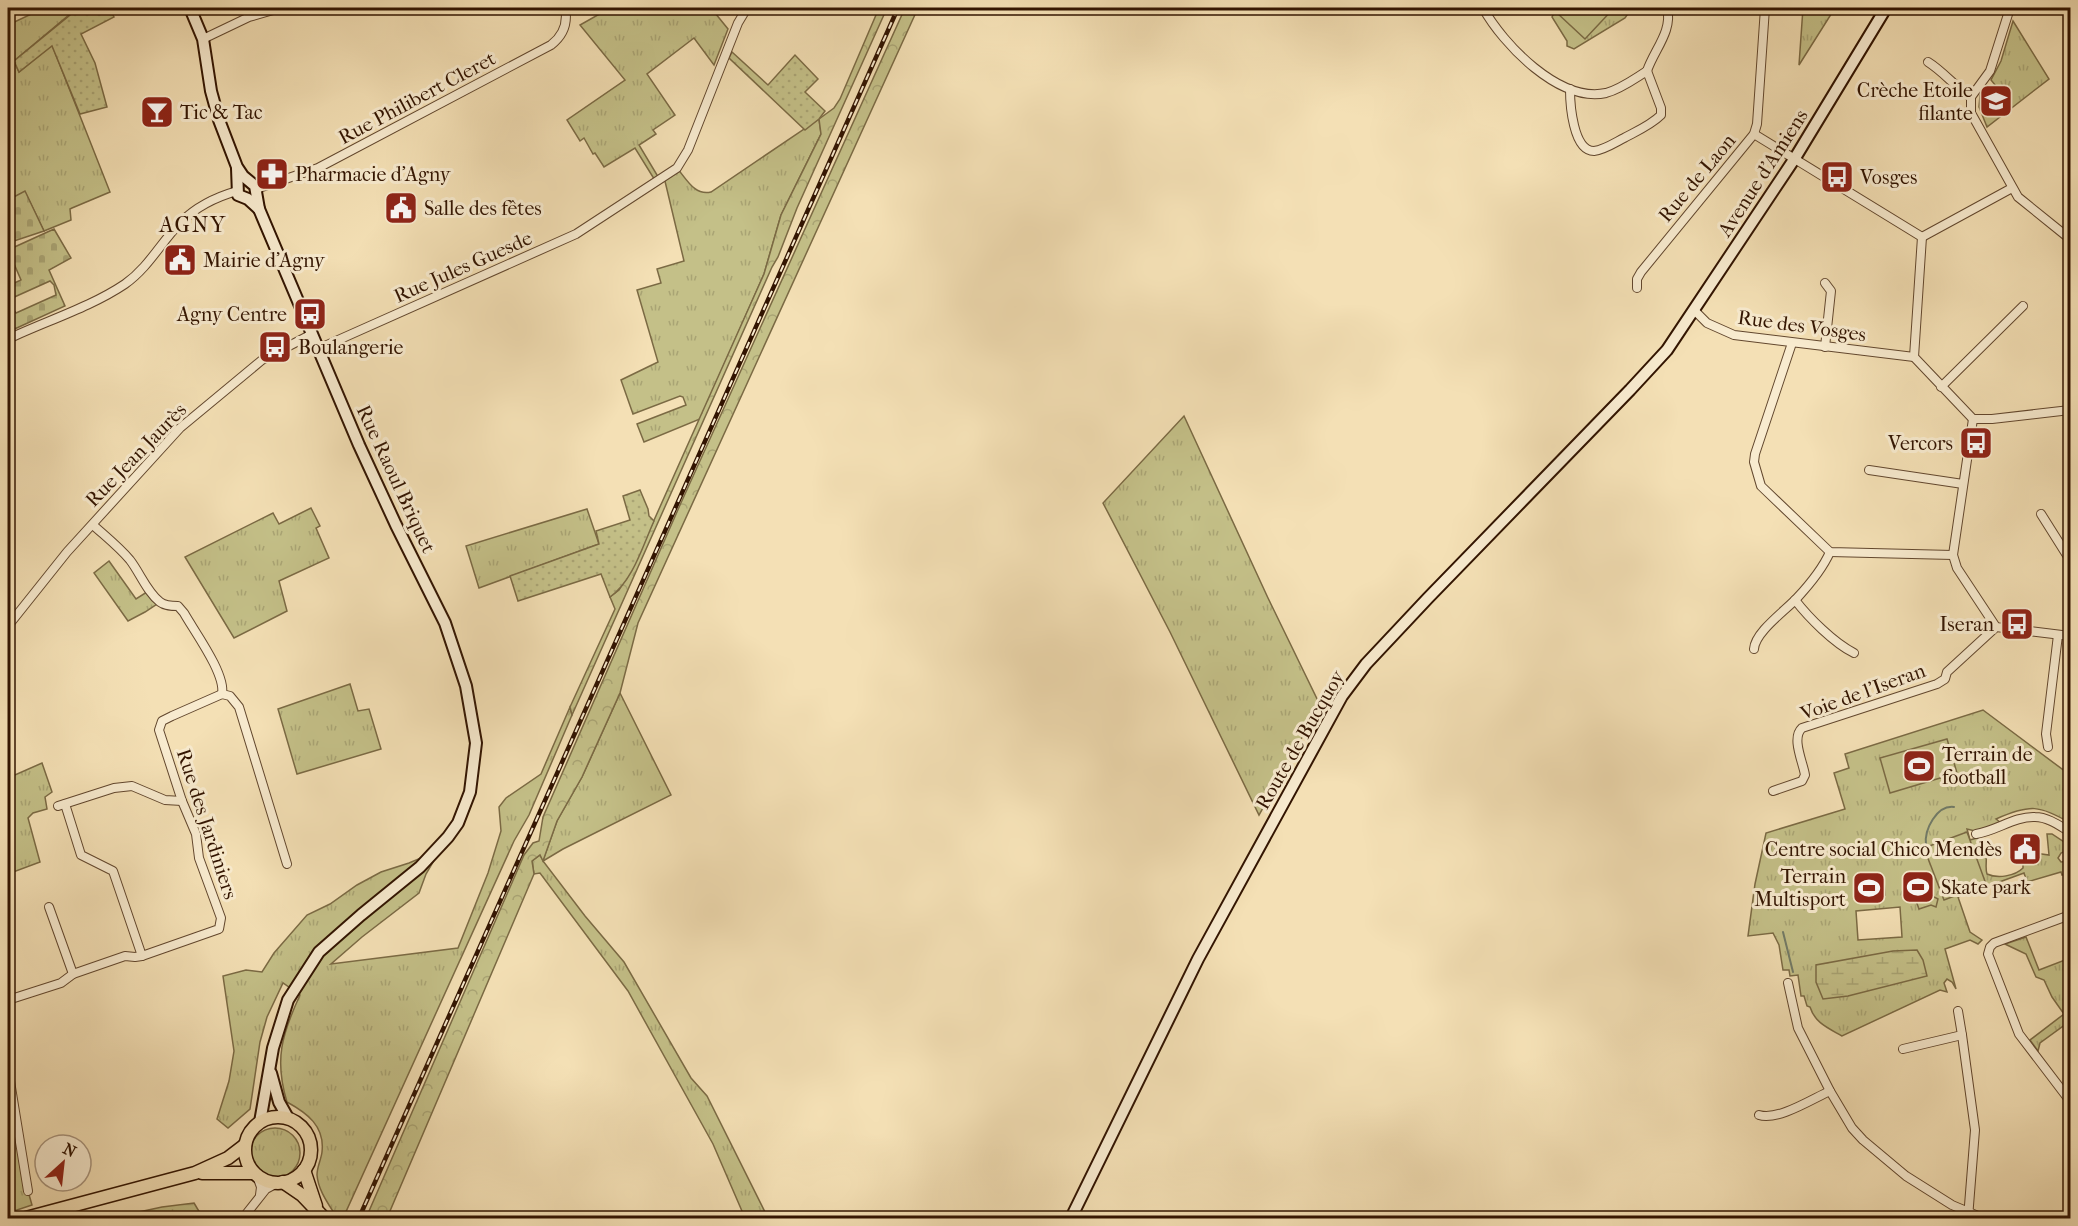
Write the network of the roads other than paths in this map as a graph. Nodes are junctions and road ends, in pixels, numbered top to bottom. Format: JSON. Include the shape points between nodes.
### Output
{"nodes":[{"id":1,"x":190,"y":8,"type":"edge"},
{"id":2,"x":280,"y":8,"type":"edge"},
{"id":3,"x":565,"y":8,"type":"edge"},
{"id":4,"x":747,"y":8,"type":"edge"},
{"id":5,"x":1483,"y":8,"type":"edge"},
{"id":6,"x":1667,"y":8,"type":"edge"},
{"id":7,"x":1765,"y":8,"type":"edge"},
{"id":8,"x":1886,"y":8,"type":"edge"},
{"id":9,"x":2010,"y":8,"type":"edge"},
{"id":10,"x":203,"y":39,"type":"junction"},
{"id":11,"x":1928,"y":62,"type":"dead end"},
{"id":12,"x":1647,"y":71,"type":"junction"},
{"id":13,"x":1570,"y":89,"type":"junction"},
{"id":14,"x":1971,"y":97,"type":"junction"},
{"id":15,"x":1754,"y":134,"type":"junction"},
{"id":16,"x":1795,"y":158,"type":"junction"},
{"id":17,"x":241,"y":186,"type":"junction"},
{"id":18,"x":2012,"y":189,"type":"junction"},
{"id":19,"x":253,"y":194,"type":"junction"},
{"id":20,"x":1922,"y":237,"type":"junction"},
{"id":21,"x":2070,"y":238,"type":"edge"},
{"id":22,"x":1825,"y":283,"type":"dead end"},
{"id":23,"x":1637,"y":288,"type":"dead end"},
{"id":24,"x":2023,"y":306,"type":"dead end"},
{"id":25,"x":1694,"y":310,"type":"junction"},
{"id":26,"x":312,"y":334,"type":"junction"},
{"id":27,"x":8,"y":339,"type":"edge"},
{"id":28,"x":1792,"y":343,"type":"junction"},
{"id":29,"x":1825,"y":347,"type":"junction"},
{"id":30,"x":318,"y":349,"type":"junction"},
{"id":31,"x":1664,"y":353,"type":"joint"},
{"id":32,"x":1914,"y":357,"type":"junction"},
{"id":33,"x":1941,"y":387,"type":"junction"},
{"id":34,"x":2070,"y":410,"type":"edge"},
{"id":35,"x":1973,"y":419,"type":"junction"},
{"id":36,"x":1869,"y":470,"type":"dead end"},
{"id":37,"x":1963,"y":484,"type":"junction"},
{"id":38,"x":2041,"y":514,"type":"dead end"},
{"id":39,"x":93,"y":525,"type":"junction"},
{"id":40,"x":1830,"y":552,"type":"junction"},
{"id":41,"x":1953,"y":555,"type":"junction"},
{"id":42,"x":2070,"y":560,"type":"edge"},
{"id":43,"x":1795,"y":600,"type":"junction"},
{"id":44,"x":8,"y":626,"type":"edge"},
{"id":45,"x":1996,"y":627,"type":"junction"},
{"id":46,"x":2058,"y":635,"type":"junction"},
{"id":47,"x":2070,"y":636,"type":"edge"},
{"id":48,"x":1754,"y":649,"type":"dead end"},
{"id":49,"x":1854,"y":653,"type":"dead end"},
{"id":50,"x":222,"y":694,"type":"junction"},
{"id":51,"x":2048,"y":747,"type":"dead end"},
{"id":52,"x":1773,"y":791,"type":"dead end"},
{"id":53,"x":182,"y":801,"type":"junction"},
{"id":54,"x":2070,"y":832,"type":"edge"},
{"id":55,"x":1976,"y":834,"type":"dead end"},
{"id":56,"x":287,"y":864,"type":"dead end"},
{"id":57,"x":49,"y":907,"type":"dead end"},
{"id":58,"x":2070,"y":915,"type":"edge"},
{"id":59,"x":142,"y":956,"type":"junction"},
{"id":60,"x":73,"y":974,"type":"junction"},
{"id":61,"x":1788,"y":983,"type":"dead end"},
{"id":62,"x":8,"y":1000,"type":"edge"},
{"id":63,"x":1958,"y":1011,"type":"dead end"},
{"id":64,"x":1962,"y":1035,"type":"junction"},
{"id":65,"x":1903,"y":1049,"type":"dead end"},
{"id":66,"x":8,"y":1069,"type":"edge"},
{"id":67,"x":270,"y":1070,"type":"junction"},
{"id":68,"x":1830,"y":1091,"type":"junction"},
{"id":69,"x":2070,"y":1101,"type":"edge"},
{"id":70,"x":1759,"y":1115,"type":"dead end"},
{"id":71,"x":288,"y":1118,"type":"junction"},
{"id":72,"x":260,"y":1122,"type":"junction"},
{"id":73,"x":244,"y":1145,"type":"junction"},
{"id":74,"x":304,"y":1170,"type":"junction"},
{"id":75,"x":195,"y":1173,"type":"junction"},
{"id":76,"x":256,"y":1174,"type":"junction"},
{"id":77,"x":280,"y":1183,"type":"junction"},
{"id":78,"x":27,"y":1191,"type":"dead end"},
{"id":79,"x":260,"y":1196,"type":"junction"},
{"id":80,"x":321,"y":1214,"type":"edge"},
{"id":81,"x":1969,"y":1216,"type":"edge"},
{"id":82,"x":26,"y":1218,"type":"edge"},
{"id":83,"x":243,"y":1218,"type":"edge"},
{"id":84,"x":1071,"y":1218,"type":"edge"},
{"id":85,"x":1983,"y":1218,"type":"edge"}],
"edges":[{"from":1,"to":10,"type":"main road"},
{"from":2,"to":10,"type":"street","via":[[249,17]]},
{"from":3,"to":19,"type":"street","name":"Rue Philibert Cleret","via":[[563,33],[551,45],[318,168]]},
{"from":4,"to":30,"type":"street","name":"Rue Jules Guesde","via":[[677,168],[576,234]]},
{"from":5,"to":13,"type":"street","via":[[1527,62]]},
{"from":6,"to":12,"type":"street","via":[[1668,29]]},
{"from":7,"to":15,"type":"street","name":"Rue de Laon"},
{"from":8,"to":16,"type":"main road","name":"Avenue d'Amiens"},
{"from":9,"to":14,"type":"street","via":[[1990,71]]},
{"from":10,"to":17,"type":"main road","via":[[211,91]]},
{"from":11,"to":14,"type":"street"},
{"from":12,"to":13,"type":"street","via":[[1605,93]]},
{"from":12,"to":13,"type":"street","via":[[1661,115],[1597,150],[1587,149],[1581,143],[1571,115]]},
{"from":14,"to":18,"type":"street","via":[[1971,113]]},
{"from":15,"to":16,"type":"street"},
{"from":15,"to":23,"type":"street","name":"Rue de Laon","via":[[1641,272]]},
{"from":16,"to":20,"type":"street"},
{"from":16,"to":25,"type":"main road","name":"Avenue d'Amiens"},
{"from":17,"to":19,"type":"main road","via":[[253,183]]},
{"from":17,"to":19,"type":"main road","via":[[241,198]]},
{"from":17,"to":27,"type":"street","via":[[206,202],[188,216],[125,284]]},
{"from":18,"to":20,"type":"street"},
{"from":18,"to":21,"type":"street","via":[[2026,205]]},
{"from":19,"to":26,"type":"main road","name":"Rue Raoul Briquet"},
{"from":20,"to":32,"type":"street"},
{"from":22,"to":29,"type":"street","via":[[1831,291]]},
{"from":24,"to":33,"type":"street"},
{"from":25,"to":28,"type":"street","name":"Rue des Vosges","via":[[1726,333]]},
{"from":25,"to":31,"type":"main road","name":"Avenue d'Amiens"},
{"from":26,"to":30,"type":"main road","name":"Rue Raoul Briquet"},
{"from":26,"to":39,"type":"street","name":"Rue Jean Jaurès","via":[[251,367],[180,428]]},
{"from":28,"to":29,"type":"street","name":"Rue des Vosges"},
{"from":28,"to":40,"type":"street","via":[[1754,462],[1761,486]]},
{"from":29,"to":32,"type":"street","name":"Rue des Vosges"},
{"from":30,"to":67,"type":"main road","name":"Rue Raoul Briquet","via":[[376,482],[445,623],[466,686],[476,743],[473,777],[458,823],[435,853],[319,952],[288,1000]]},
{"from":31,"to":84,"type":"main road","name":"Route de Bucquoy","via":[[1366,664],[1342,696],[1198,959]]},
{"from":32,"to":33,"type":"street"},
{"from":33,"to":35,"type":"street"},
{"from":34,"to":35,"type":"street"},
{"from":35,"to":37,"type":"street"},
{"from":36,"to":37,"type":"street"},
{"from":37,"to":41,"type":"street"},
{"from":38,"to":42,"type":"street"},
{"from":39,"to":44,"type":"street","name":"Rue Jean Jaurès"},
{"from":39,"to":50,"type":"street","via":[[130,561],[160,602],[178,606],[184,613],[219,674],[224,687]]},
{"from":40,"to":41,"type":"street"},
{"from":40,"to":43,"type":"street","via":[[1824,567]]},
{"from":41,"to":45,"type":"street","via":[[1957,568]]},
{"from":43,"to":48,"type":"street","via":[[1759,636]]},
{"from":43,"to":49,"type":"street","via":[[1828,634]]},
{"from":45,"to":46,"type":"street"},
{"from":45,"to":52,"type":"street","name":"Voie de l'Iseran","via":[[1937,684],[1802,728],[1797,740],[1806,775],[1802,781]]},
{"from":46,"to":47,"type":"street"},
{"from":46,"to":51,"type":"street","via":[[2046,734]]},
{"from":50,"to":53,"type":"street","name":"Rue des Jardiniers","via":[[172,716],[162,722],[159,730]]},
{"from":50,"to":56,"type":"street","via":[[230,696],[239,707]]},
{"from":53,"to":59,"type":"street","name":"Rue des Jardiniers","via":[[221,918],[219,929]]},
{"from":53,"to":59,"type":"street","via":[[165,800],[132,786],[61,805],[81,855],[113,871]]},
{"from":54,"to":55,"type":"street","via":[[2035,817]]},
{"from":57,"to":60,"type":"street"},
{"from":58,"to":69,"type":"street","via":[[1994,943],[1988,954],[2019,1034]]},
{"from":59,"to":60,"type":"street","via":[[125,956]]},
{"from":60,"to":62,"type":"street","via":[[61,983]]},
{"from":61,"to":68,"type":"street","via":[[1798,1028]]},
{"from":63,"to":64,"type":"street"},
{"from":64,"to":65,"type":"street"},
{"from":64,"to":81,"type":"street","via":[[1975,1130]]},
{"from":66,"to":78,"type":"street"},
{"from":67,"to":71,"type":"main road"},
{"from":67,"to":72,"type":"main road","name":"Rue Raoul Briquet"},
{"from":68,"to":70,"type":"street","via":[[1777,1115]]},
{"from":68,"to":81,"type":"street","via":[[1852,1128],[1881,1156]]},
{"from":71,"to":72,"type":"main road","via":[[270,1117]]},
{"from":71,"to":74,"type":"main road","via":[[303,1128],[311,1144]]},
{"from":72,"to":73,"type":"main road","via":[[250,1131]]},
{"from":73,"to":75,"type":"main road","via":[[228,1158]]},
{"from":73,"to":76,"type":"main road","via":[[248,1165]]},
{"from":74,"to":77,"type":"main road"},
{"from":74,"to":80,"type":"main road"},
{"from":75,"to":76,"type":"main road"},
{"from":75,"to":82,"type":"main road"},
{"from":76,"to":77,"type":"main road","via":[[266,1181]]},
{"from":76,"to":79,"type":"street"},
{"from":77,"to":79,"type":"street"},
{"from":77,"to":80,"type":"main road","via":[[292,1187]]},
{"from":79,"to":83,"type":"street"},
{"from":81,"to":85,"type":"street"}]}
